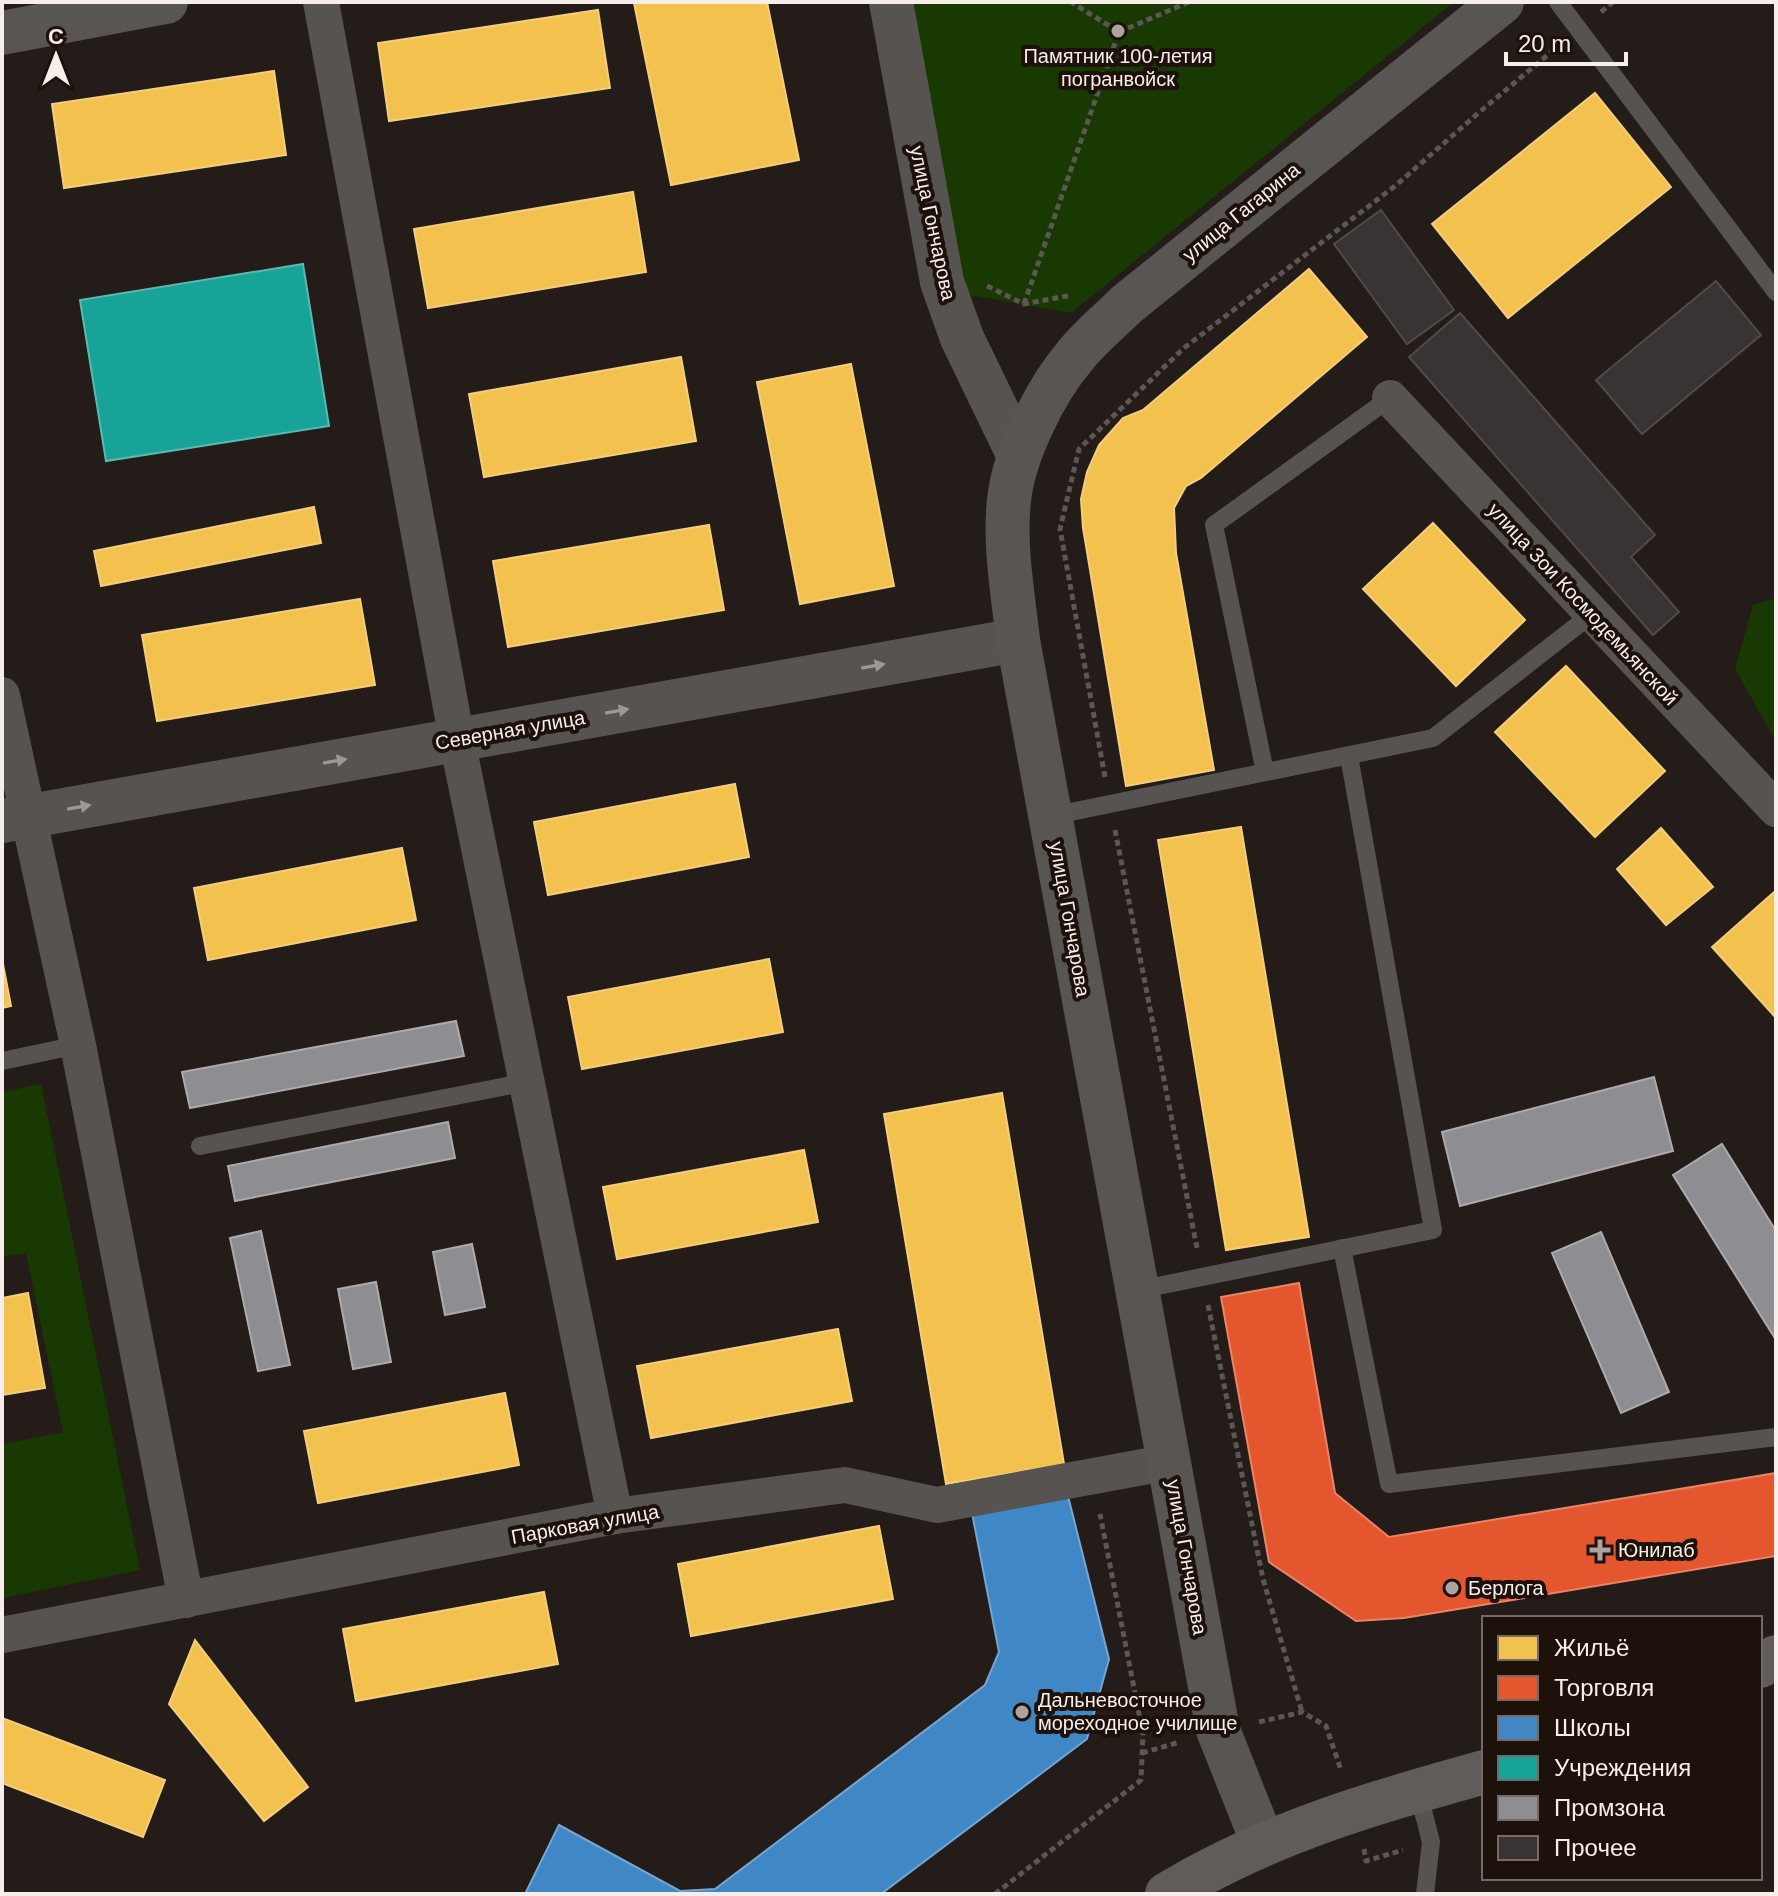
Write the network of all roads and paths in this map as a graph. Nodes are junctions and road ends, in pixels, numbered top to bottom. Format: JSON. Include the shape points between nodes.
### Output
{"nodes":[{"id":1,"x":166,"y":2,"type":"edge"},
{"id":2,"x":321,"y":2,"type":"edge"},
{"id":3,"x":891,"y":2,"type":"edge"},
{"id":4,"x":1071,"y":2,"type":"edge"},
{"id":5,"x":1189,"y":2,"type":"edge"},
{"id":6,"x":1502,"y":2,"type":"edge"},
{"id":7,"x":1558,"y":2,"type":"edge"},
{"id":8,"x":6,"y":24,"type":"edge"},
{"id":9,"x":1119,"y":32,"type":"junction"},
{"id":10,"x":982,"y":283,"type":"dead end"},
{"id":11,"x":1081,"y":288,"type":"dead end"},
{"id":12,"x":1776,"y":292,"type":"edge"},
{"id":13,"x":1024,"y":304,"type":"junction"},
{"id":14,"x":1390,"y":398,"type":"joint"},
{"id":15,"x":1019,"y":456,"type":"junction"},
{"id":16,"x":1592,"y":614,"type":"junction"},
{"id":17,"x":1018,"y":640,"type":"junction"},
{"id":18,"x":2,"y":695,"type":"edge"},
{"id":19,"x":457,"y":740,"type":"junction"},
{"id":20,"x":1349,"y":756,"type":"junction"},
{"id":21,"x":1265,"y":772,"type":"junction"},
{"id":22,"x":1776,"y":809,"type":"edge"},
{"id":23,"x":1051,"y":816,"type":"junction"},
{"id":24,"x":15,"y":818,"type":"edge"},
{"id":25,"x":78,"y":1045,"type":"junction"},
{"id":26,"x":2,"y":1061,"type":"edge"},
{"id":27,"x":527,"y":1082,"type":"junction"},
{"id":28,"x":200,"y":1146,"type":"dead end"},
{"id":29,"x":1342,"y":1248,"type":"junction"},
{"id":30,"x":1138,"y":1290,"type":"junction"},
{"id":31,"x":1776,"y":1437,"type":"edge"},
{"id":32,"x":1170,"y":1462,"type":"junction"},
{"id":33,"x":1092,"y":1476,"type":"junction"},
{"id":34,"x":615,"y":1516,"type":"junction"},
{"id":35,"x":186,"y":1600,"type":"junction"},
{"id":36,"x":2,"y":1635,"type":"edge"},
{"id":37,"x":1218,"y":1730,"type":"junction"},
{"id":38,"x":1142,"y":1753,"type":"junction"},
{"id":39,"x":1482,"y":1773,"type":"edge"},
{"id":40,"x":1418,"y":1791,"type":"junction"},
{"id":41,"x":1354,"y":1810,"type":"junction"},
{"id":42,"x":1431,"y":1842,"type":"junction"},
{"id":43,"x":1263,"y":1843,"type":"junction"},
{"id":44,"x":995,"y":1894,"type":"edge"},
{"id":45,"x":1167,"y":1894,"type":"edge"},
{"id":46,"x":1425,"y":1894,"type":"edge"}],
"edges":[{"from":1,"to":8,"type":"main road"},
{"from":2,"to":19,"type":"street"},
{"from":3,"to":15,"type":"street","name":"улица Гончарова","via":[[942,282],[962,338]]},
{"from":4,"to":9,"type":"path"},
{"from":5,"to":9,"type":"path"},
{"from":6,"to":15,"type":"main road","name":"улица Гагарина","via":[[1127,304],[1074,356]]},
{"from":7,"to":12,"type":"lane"},
{"from":9,"to":13,"type":"path"},
{"from":10,"to":13,"type":"path"},
{"from":11,"to":13,"type":"path","via":[[1068,298]]},
{"from":14,"to":16,"type":"street","name":"улица Зои Космодемьянской"},
{"from":14,"to":21,"type":"lane","via":[[1214,525]]},
{"from":15,"to":17,"type":"main road","name":"улица Гончарова","via":[[1009,498],[1008,555]]},
{"from":16,"to":20,"type":"lane","via":[[1433,738]]},
{"from":16,"to":22,"type":"street","name":"улица Зои Космодемьянской"},
{"from":19,"to":17,"type":"street","name":"Северная улица","one_way":true},
{"from":17,"to":23,"type":"main road","name":"улица Гончарова"},
{"from":18,"to":24,"type":"street"},
{"from":24,"to":19,"type":"street","name":"Северная улица","one_way":true},
{"from":19,"to":27,"type":"street"},
{"from":20,"to":21,"type":"lane"},
{"from":20,"to":29,"type":"lane","via":[[1433,1230]]},
{"from":21,"to":23,"type":"lane"},
{"from":23,"to":30,"type":"main road","name":"улица Гончарова"},
{"from":24,"to":25,"type":"street"},
{"from":25,"to":26,"type":"lane"},
{"from":25,"to":35,"type":"street"},
{"from":27,"to":28,"type":"lane"},
{"from":27,"to":34,"type":"street"},
{"from":29,"to":30,"type":"lane"},
{"from":29,"to":31,"type":"lane","via":[[1389,1484]]},
{"from":30,"to":32,"type":"main road","name":"улица Гончарова"},
{"from":32,"to":33,"type":"street","name":"Парковая улица"},
{"from":32,"to":37,"type":"main road","name":"улица Гончарова"},
{"from":33,"to":34,"type":"street","name":"Парковая улица","via":[[937,1505],[845,1485]]},
{"from":33,"to":38,"type":"path","via":[[1143,1734]]},
{"from":34,"to":35,"type":"street","name":"Парковая улица"},
{"from":35,"to":36,"type":"street","name":"Парковая улица"},
{"from":37,"to":38,"type":"path"},
{"from":37,"to":41,"type":"path","via":[[1302,1712],[1326,1726]]},
{"from":37,"to":43,"type":"main road","name":"улица Гончарова"},
{"from":38,"to":44,"type":"path","via":[[1141,1780]]},
{"from":39,"to":40,"type":"main road"},
{"from":40,"to":41,"type":"main road"},
{"from":40,"to":42,"type":"lane"},
{"from":41,"to":42,"type":"path","via":[[1366,1861]]},
{"from":41,"to":43,"type":"main road"},
{"from":42,"to":46,"type":"lane"},
{"from":43,"to":45,"type":"main road"}]}
